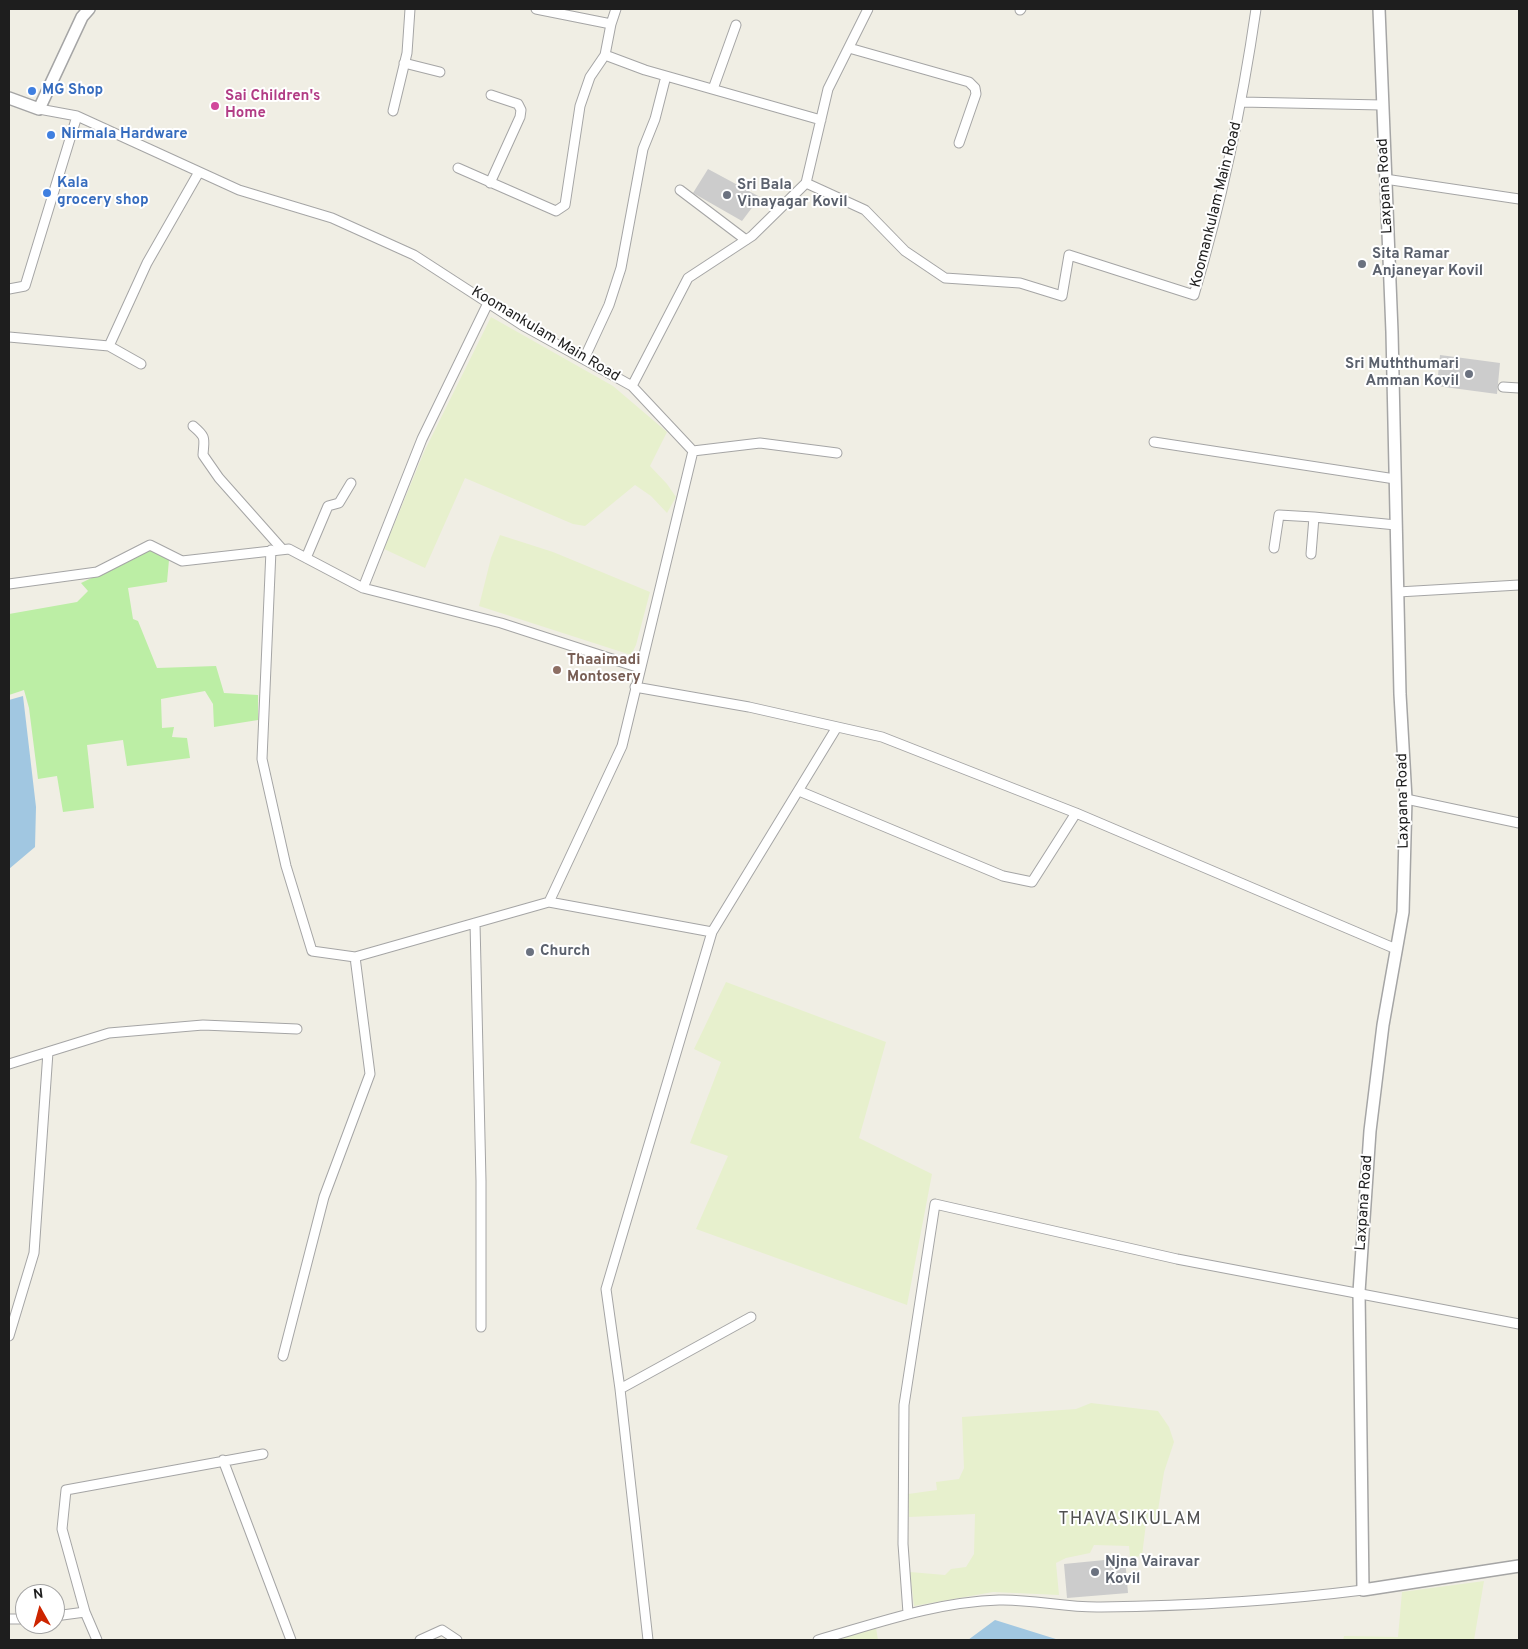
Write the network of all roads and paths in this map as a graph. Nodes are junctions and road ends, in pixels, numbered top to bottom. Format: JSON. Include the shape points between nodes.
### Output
{"nodes":[{"id":1,"x":89,"y":9,"type":"edge"},
{"id":2,"x":410,"y":9,"type":"edge"},
{"id":3,"x":536,"y":9,"type":"edge"},
{"id":4,"x":616,"y":9,"type":"edge"},
{"id":5,"x":868,"y":9,"type":"edge"},
{"id":6,"x":1256,"y":9,"type":"edge"},
{"id":7,"x":1379,"y":9,"type":"edge"},
{"id":8,"x":571,"y":12,"type":"edge"},
{"id":9,"x":611,"y":24,"type":"junction"},
{"id":10,"x":736,"y":25,"type":"dead end"},
{"id":11,"x":849,"y":48,"type":"junction"},
{"id":12,"x":605,"y":55,"type":"junction"},
{"id":13,"x":404,"y":63,"type":"junction"},
{"id":14,"x":440,"y":72,"type":"dead end"},
{"id":15,"x":666,"y":76,"type":"junction"},
{"id":16,"x":713,"y":89,"type":"junction"},
{"id":17,"x":491,"y":95,"type":"dead end"},
{"id":18,"x":9,"y":98,"type":"edge"},
{"id":19,"x":1241,"y":102,"type":"junction"},
{"id":20,"x":1382,"y":105,"type":"junction"},
{"id":21,"x":39,"y":109,"type":"junction"},
{"id":22,"x":393,"y":111,"type":"dead end"},
{"id":23,"x":77,"y":116,"type":"junction"},
{"id":24,"x":821,"y":120,"type":"junction"},
{"id":25,"x":959,"y":143,"type":"dead end"},
{"id":26,"x":458,"y":168,"type":"dead end"},
{"id":27,"x":199,"y":172,"type":"junction"},
{"id":28,"x":1386,"y":179,"type":"junction"},
{"id":29,"x":490,"y":182,"type":"junction"},
{"id":30,"x":806,"y":183,"type":"junction"},
{"id":31,"x":680,"y":190,"type":"dead end"},
{"id":32,"x":1519,"y":199,"type":"edge"},
{"id":33,"x":746,"y":240,"type":"junction"},
{"id":34,"x":9,"y":289,"type":"edge"},
{"id":35,"x":488,"y":303,"type":"junction"},
{"id":36,"x":9,"y":337,"type":"edge"},
{"id":37,"x":109,"y":346,"type":"junction"},
{"id":38,"x":584,"y":360,"type":"junction"},
{"id":39,"x":141,"y":364,"type":"dead end"},
{"id":40,"x":632,"y":386,"type":"junction"},
{"id":41,"x":1503,"y":387,"type":"dead end"},
{"id":42,"x":1519,"y":388,"type":"edge"},
{"id":43,"x":193,"y":426,"type":"dead end"},
{"id":44,"x":1154,"y":442,"type":"dead end"},
{"id":45,"x":693,"y":450,"type":"junction"},
{"id":46,"x":837,"y":453,"type":"dead end"},
{"id":47,"x":1395,"y":479,"type":"junction"},
{"id":48,"x":351,"y":483,"type":"dead end"},
{"id":49,"x":1314,"y":517,"type":"junction"},
{"id":50,"x":1396,"y":525,"type":"junction"},
{"id":51,"x":1274,"y":548,"type":"dead end"},
{"id":52,"x":282,"y":549,"type":"junction"},
{"id":53,"x":271,"y":550,"type":"junction"},
{"id":54,"x":1310,"y":554,"type":"dead end"},
{"id":55,"x":306,"y":558,"type":"junction"},
{"id":56,"x":9,"y":584,"type":"edge"},
{"id":57,"x":1519,"y":584,"type":"edge"},
{"id":58,"x":363,"y":588,"type":"junction"},
{"id":59,"x":1398,"y":592,"type":"junction"},
{"id":60,"x":640,"y":668,"type":"junction"},
{"id":61,"x":636,"y":687,"type":"junction"},
{"id":62,"x":837,"y":727,"type":"junction"},
{"id":63,"x":799,"y":791,"type":"junction"},
{"id":64,"x":1406,"y":799,"type":"junction"},
{"id":65,"x":1076,"y":813,"type":"junction"},
{"id":66,"x":1519,"y":823,"type":"edge"},
{"id":67,"x":549,"y":902,"type":"junction"},
{"id":68,"x":475,"y":923,"type":"junction"},
{"id":69,"x":712,"y":932,"type":"junction"},
{"id":70,"x":1396,"y":948,"type":"junction"},
{"id":71,"x":356,"y":957,"type":"junction"},
{"id":72,"x":297,"y":1030,"type":"dead end"},
{"id":73,"x":48,"y":1052,"type":"junction"},
{"id":74,"x":9,"y":1064,"type":"edge"},
{"id":75,"x":1359,"y":1292,"type":"junction"},
{"id":76,"x":751,"y":1317,"type":"dead end"},
{"id":77,"x":1519,"y":1324,"type":"edge"},
{"id":78,"x":481,"y":1327,"type":"dead end"},
{"id":79,"x":9,"y":1336,"type":"edge"},
{"id":80,"x":283,"y":1356,"type":"dead end"},
{"id":81,"x":620,"y":1389,"type":"junction"},
{"id":82,"x":263,"y":1454,"type":"dead end"},
{"id":83,"x":223,"y":1460,"type":"junction"},
{"id":84,"x":1519,"y":1566,"type":"edge"},
{"id":85,"x":1363,"y":1590,"type":"junction"},
{"id":86,"x":86,"y":1612,"type":"junction"},
{"id":87,"x":908,"y":1613,"type":"junction"},
{"id":88,"x":65,"y":1615,"type":"edge"},
{"id":89,"x":97,"y":1640,"type":"edge"},
{"id":90,"x":291,"y":1640,"type":"edge"},
{"id":91,"x":420,"y":1640,"type":"edge"},
{"id":92,"x":457,"y":1640,"type":"edge"},
{"id":93,"x":648,"y":1640,"type":"edge"},
{"id":94,"x":818,"y":1640,"type":"edge"}],
"edges":[{"from":1,"to":21,"type":"street","via":[[82,17]]},
{"from":2,"to":13,"type":"street"},
{"from":3,"to":8,"type":"street"},
{"from":4,"to":9,"type":"street"},
{"from":5,"to":11,"type":"street"},
{"from":6,"to":19,"type":"street","name":"Koomankulam Main Road"},
{"from":7,"to":20,"type":"street","name":"Laxpana Road"},
{"from":8,"to":9,"type":"street"},
{"from":9,"to":12,"type":"street"},
{"from":10,"to":16,"type":"street"},
{"from":11,"to":24,"type":"street","via":[[828,89]]},
{"from":11,"to":25,"type":"street","via":[[969,82],[976,94]]},
{"from":12,"to":15,"type":"street"},
{"from":12,"to":29,"type":"street","via":[[590,78],[580,106],[562,210],[556,211]]},
{"from":13,"to":14,"type":"street"},
{"from":13,"to":22,"type":"street"},
{"from":15,"to":16,"type":"street"},
{"from":15,"to":38,"type":"street","via":[[643,149],[621,268],[609,305]]},
{"from":16,"to":24,"type":"street"},
{"from":17,"to":29,"type":"street","via":[[518,104],[521,110]]},
{"from":18,"to":21,"type":"street","name":"Koomankulam Main Road"},
{"from":19,"to":20,"type":"street"},
{"from":19,"to":30,"type":"street","name":"Koomankulam Main Road","via":[[1213,233],[1194,295],[1069,256],[1062,296],[1020,282],[945,278],[905,251],[865,210]]},
{"from":20,"to":28,"type":"street","name":"Laxpana Road"},
{"from":21,"to":23,"type":"street","name":"Koomankulam Main Road"},
{"from":23,"to":27,"type":"street","name":"Koomankulam Main Road"},
{"from":23,"to":34,"type":"street","via":[[26,286]]},
{"from":24,"to":30,"type":"street"},
{"from":26,"to":29,"type":"street"},
{"from":27,"to":35,"type":"street","name":"Koomankulam Main Road","via":[[240,190],[332,218],[414,255]]},
{"from":27,"to":37,"type":"street","via":[[147,263]]},
{"from":28,"to":32,"type":"street"},
{"from":28,"to":47,"type":"street","name":"Laxpana Road"},
{"from":30,"to":33,"type":"street","name":"Koomankulam Main Road"},
{"from":31,"to":33,"type":"street"},
{"from":33,"to":40,"type":"street","name":"Koomankulam Main Road","via":[[688,278]]},
{"from":35,"to":38,"type":"street","name":"Koomankulam Main Road"},
{"from":35,"to":58,"type":"street","via":[[422,439]]},
{"from":36,"to":37,"type":"street"},
{"from":37,"to":39,"type":"street"},
{"from":38,"to":40,"type":"street","name":"Koomankulam Main Road"},
{"from":40,"to":45,"type":"street"},
{"from":41,"to":42,"type":"street"},
{"from":43,"to":52,"type":"street","via":[[203,434],[203,455]]},
{"from":44,"to":47,"type":"street"},
{"from":45,"to":46,"type":"street","via":[[760,443]]},
{"from":45,"to":60,"type":"street"},
{"from":47,"to":50,"type":"street","name":"Laxpana Road"},
{"from":48,"to":55,"type":"street","via":[[339,502],[328,506]]},
{"from":49,"to":50,"type":"street"},
{"from":49,"to":51,"type":"street","via":[[1280,515]]},
{"from":49,"to":54,"type":"street"},
{"from":50,"to":59,"type":"street","name":"Laxpana Road"},
{"from":52,"to":53,"type":"street"},
{"from":52,"to":55,"type":"street"},
{"from":53,"to":56,"type":"street","via":[[182,561],[150,545],[97,572]]},
{"from":53,"to":71,"type":"street","via":[[262,759],[286,866],[312,951]]},
{"from":55,"to":58,"type":"street"},
{"from":57,"to":59,"type":"street"},
{"from":58,"to":60,"type":"street","via":[[500,623]]},
{"from":59,"to":64,"type":"street","name":"Laxpana Road"},
{"from":60,"to":61,"type":"street"},
{"from":61,"to":62,"type":"street"},
{"from":61,"to":67,"type":"street","via":[[622,746]]},
{"from":62,"to":63,"type":"street"},
{"from":62,"to":65,"type":"street","via":[[882,737]]},
{"from":63,"to":65,"type":"street","via":[[1002,876],[1032,882]]},
{"from":63,"to":69,"type":"street"},
{"from":64,"to":66,"type":"street"},
{"from":64,"to":70,"type":"street","name":"Laxpana Road","via":[[1403,912]]},
{"from":65,"to":70,"type":"street"},
{"from":67,"to":68,"type":"street"},
{"from":67,"to":69,"type":"street"},
{"from":68,"to":71,"type":"street"},
{"from":68,"to":78,"type":"street"},
{"from":69,"to":81,"type":"street","via":[[606,1289]]},
{"from":70,"to":75,"type":"street","name":"Laxpana Road","via":[[1370,1131]]},
{"from":71,"to":80,"type":"street","via":[[370,1074],[324,1197]]},
{"from":72,"to":73,"type":"street","via":[[203,1025],[109,1033]]},
{"from":73,"to":74,"type":"street"},
{"from":73,"to":79,"type":"street","via":[[34,1253]]},
{"from":75,"to":77,"type":"street"},
{"from":75,"to":85,"type":"street","name":"Laxpana Road"},
{"from":75,"to":87,"type":"street","via":[[1177,1259],[935,1204],[904,1405],[903,1544]]},
{"from":76,"to":81,"type":"street"},
{"from":81,"to":93,"type":"street"},
{"from":82,"to":83,"type":"street"},
{"from":83,"to":86,"type":"street","via":[[66,1490],[62,1529]]},
{"from":83,"to":90,"type":"street"},
{"from":84,"to":85,"type":"street"},
{"from":85,"to":87,"type":"street","via":[[1277,1601],[1108,1607],[1000,1600]]},
{"from":86,"to":88,"type":"street"},
{"from":86,"to":89,"type":"street"},
{"from":87,"to":94,"type":"street"},
{"from":91,"to":92,"type":"street","via":[[442,1630]]}]}
